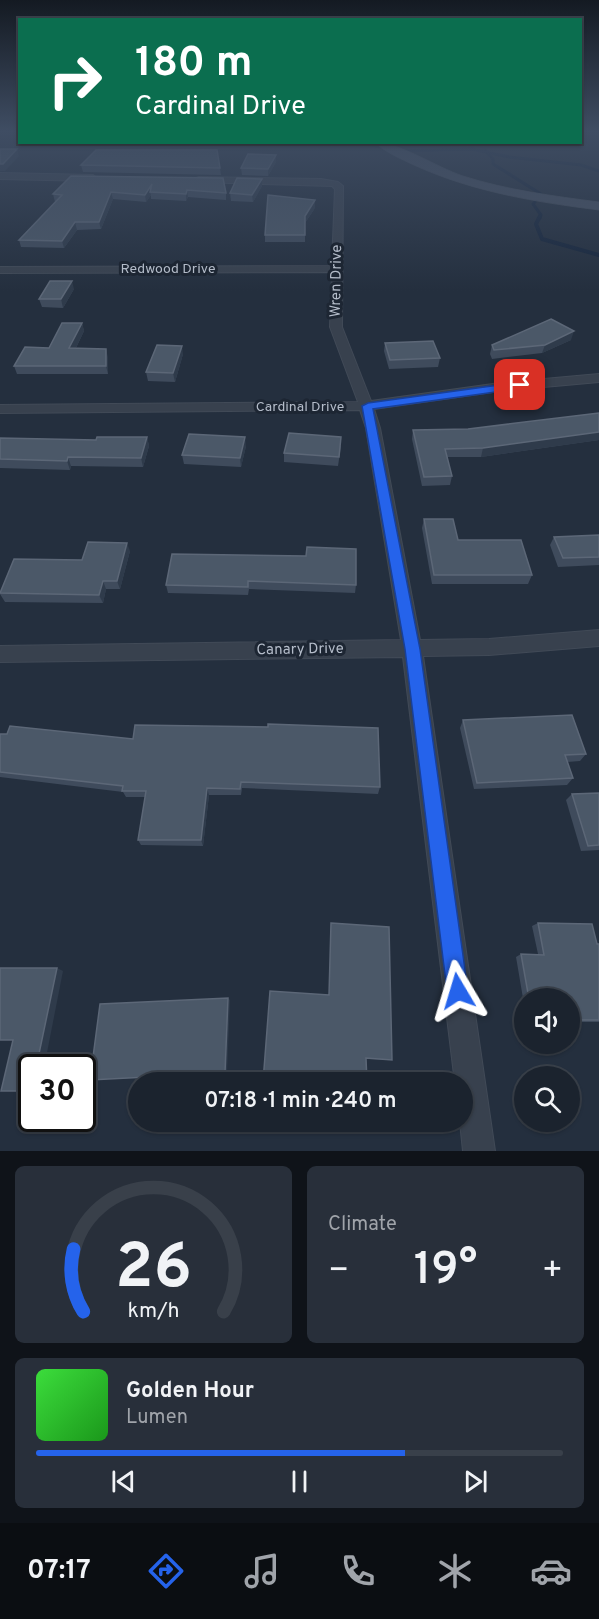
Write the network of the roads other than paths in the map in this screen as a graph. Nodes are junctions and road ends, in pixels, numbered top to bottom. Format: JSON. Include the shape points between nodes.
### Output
{"nodes":[{"id":1,"x":332,"y":184,"type":"edge"},
{"id":2,"x":470,"y":184,"type":"edge"},
{"id":3,"x":599,"y":206,"type":"edge"},
{"id":4,"x":336,"y":269,"type":"junction"},
{"id":5,"x":0,"y":270,"type":"edge"},
{"id":6,"x":599,"y":378,"type":"edge"},
{"id":7,"x":368,"y":406,"type":"junction"},
{"id":8,"x":0,"y":409,"type":"edge"},
{"id":9,"x":599,"y":638,"type":"edge"},
{"id":10,"x":412,"y":649,"type":"junction"},
{"id":11,"x":0,"y":654,"type":"edge"},
{"id":12,"x":479,"y":1151,"type":"edge"}],
"edges":[{"from":1,"to":4,"type":"street","name":"Wren Drive","via":[[340,188]]},
{"from":2,"to":3,"type":"street"},
{"from":4,"to":5,"type":"street","name":"Redwood Drive"},
{"from":4,"to":7,"type":"street","name":"Wren Drive","via":[[336,327]]},
{"from":6,"to":7,"type":"street","name":"Cardinal Drive"},
{"from":7,"to":8,"type":"street","name":"Cardinal Drive"},
{"from":7,"to":10,"type":"street","name":"Wren Drive"},
{"from":9,"to":10,"type":"street","name":"Canary Drive"},
{"from":10,"to":11,"type":"street","name":"Canary Drive"},
{"from":10,"to":12,"type":"street","name":"Wren Drive"}]}
